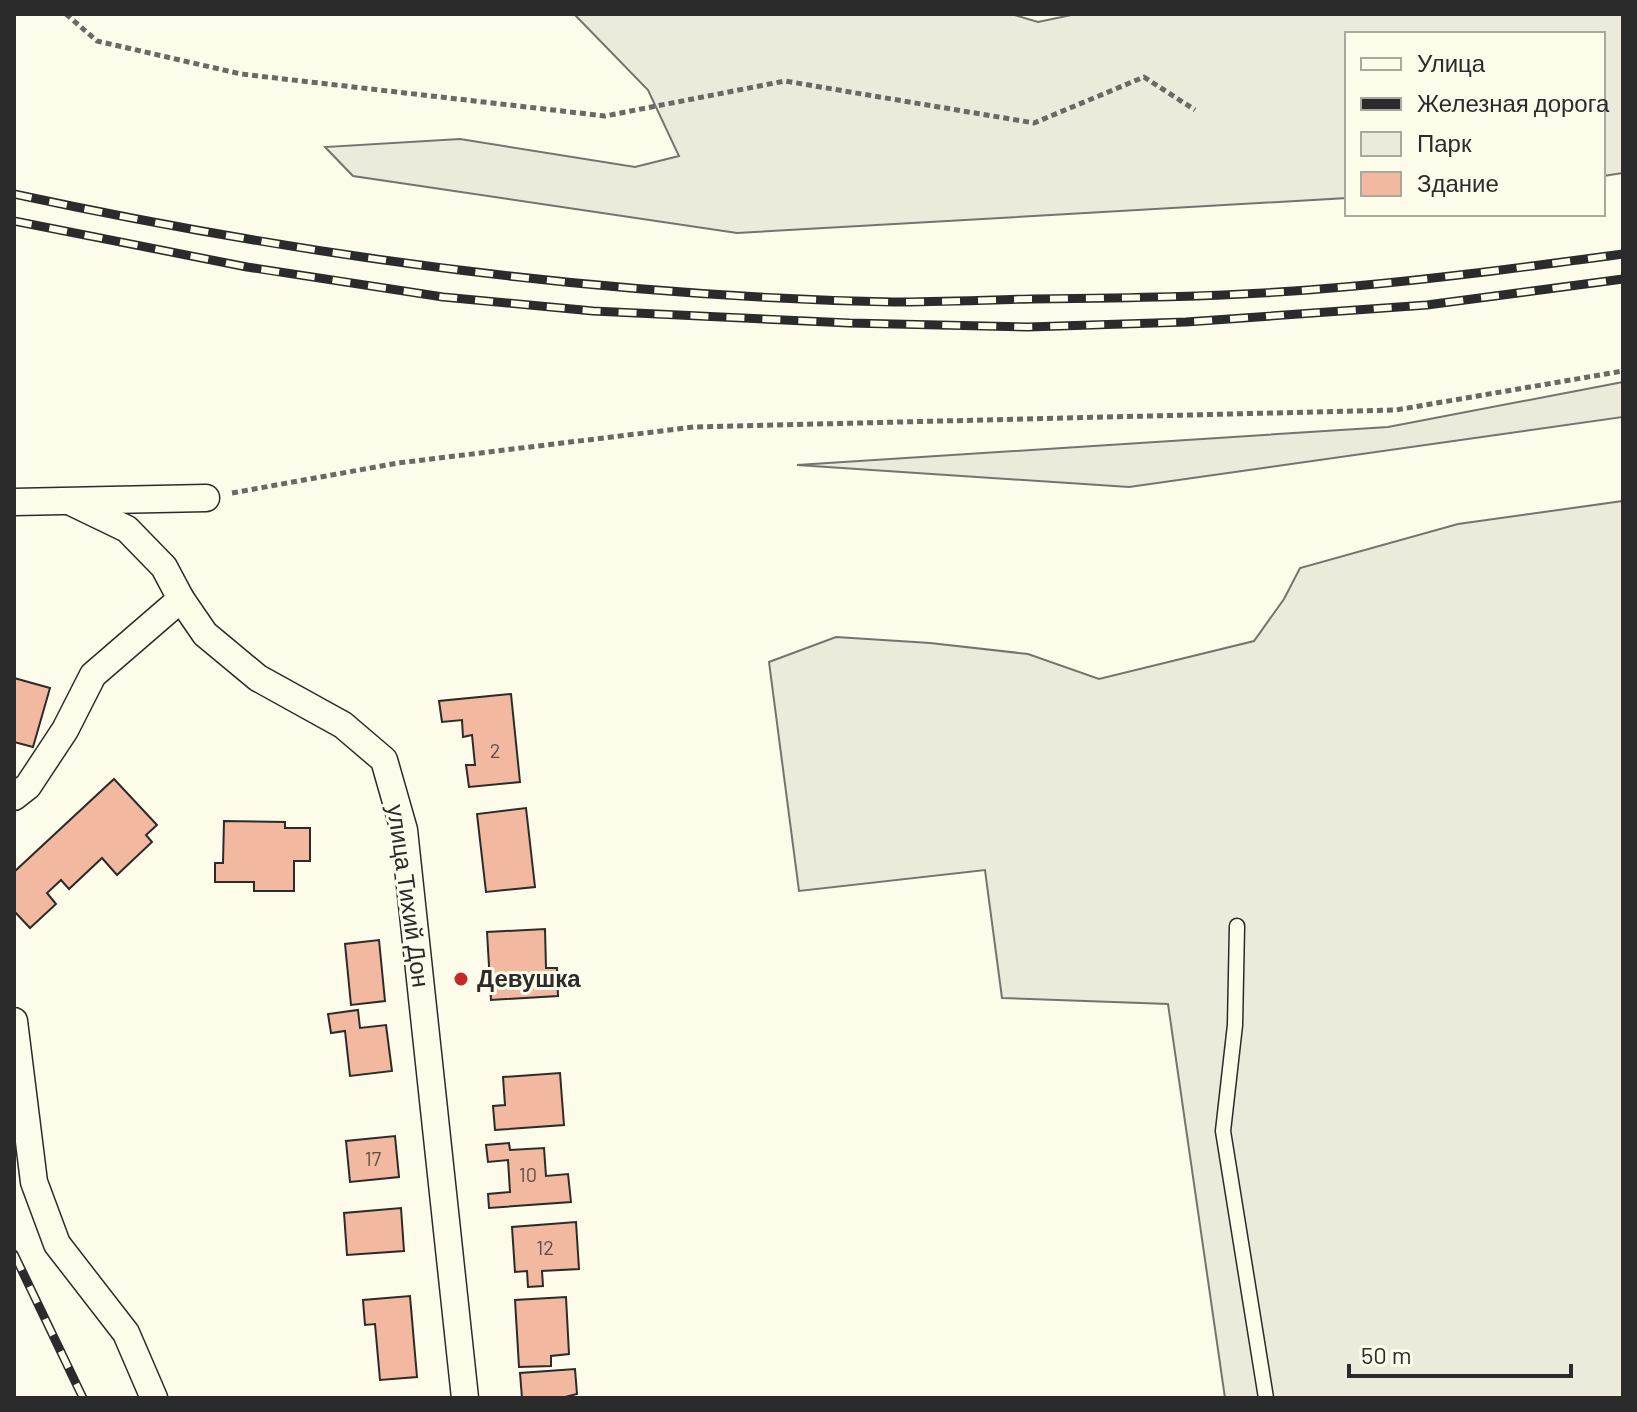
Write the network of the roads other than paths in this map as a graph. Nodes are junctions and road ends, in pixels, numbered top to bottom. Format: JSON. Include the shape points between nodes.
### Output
{"nodes":[{"id":1,"x":206,"y":498,"type":"road end"},
{"id":2,"x":14,"y":502,"type":"edge"},
{"id":3,"x":71,"y":502,"type":"junction"},
{"id":4,"x":181,"y":599,"type":"junction"},
{"id":5,"x":14,"y":797,"type":"edge"},
{"id":6,"x":1237,"y":926,"type":"dead end"},
{"id":7,"x":14,"y":1021,"type":"edge"},
{"id":8,"x":154,"y":1398,"type":"edge"},
{"id":9,"x":465,"y":1398,"type":"edge"},
{"id":10,"x":1266,"y":1398,"type":"edge"}],
"edges":[{"from":1,"to":3,"type":"street"},
{"from":2,"to":3,"type":"street"},
{"from":3,"to":4,"type":"street","name":"улица Тихий Дон","via":[[127,529],[164,567]]},
{"from":4,"to":5,"type":"street","via":[[93,675],[58,741],[28,786]]},
{"from":4,"to":9,"type":"street","name":"улица Тихий Дон","via":[[205,634],[258,678],[343,725],[384,760],[404,830]]},
{"from":6,"to":10,"type":"lane","via":[[1235,1025],[1223,1131]]},
{"from":7,"to":8,"type":"street","via":[[34,1182],[57,1244],[126,1333]]}]}
